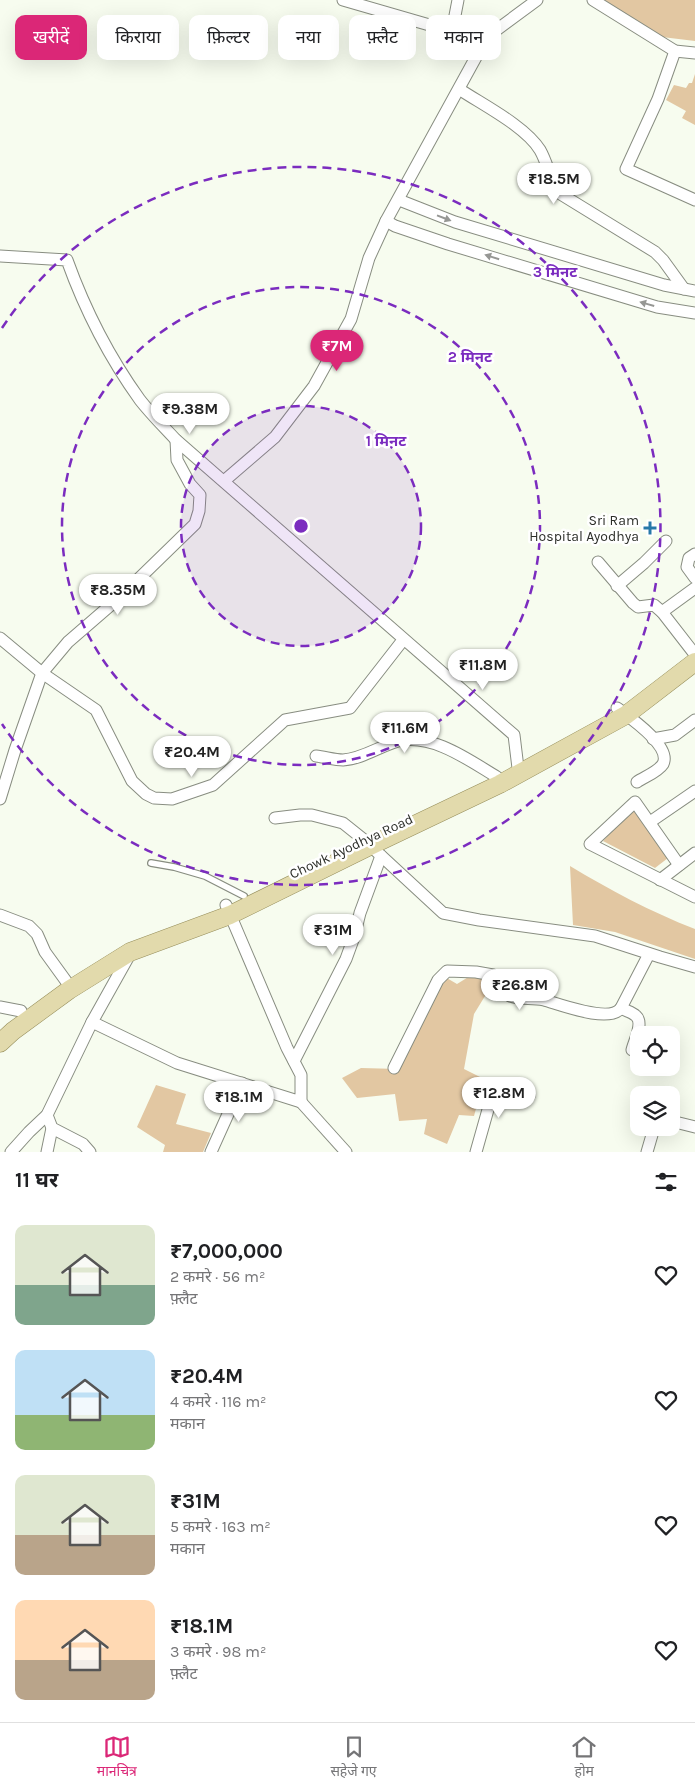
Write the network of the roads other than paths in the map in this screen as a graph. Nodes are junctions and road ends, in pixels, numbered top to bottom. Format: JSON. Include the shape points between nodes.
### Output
{"nodes":[{"id":1,"x":343,"y":0,"type":"edge"},
{"id":2,"x":458,"y":0,"type":"edge"},
{"id":3,"x":537,"y":0,"type":"edge"},
{"id":4,"x":593,"y":0,"type":"edge"},
{"id":5,"x":455,"y":15,"type":"edge"},
{"id":6,"x":426,"y":24,"type":"edge"},
{"id":7,"x":501,"y":27,"type":"edge"},
{"id":8,"x":675,"y":51,"type":"junction"},
{"id":9,"x":695,"y":53,"type":"edge"},
{"id":10,"x":475,"y":60,"type":"edge"},
{"id":11,"x":459,"y":89,"type":"junction"},
{"id":12,"x":399,"y":200,"type":"junction"},
{"id":13,"x":695,"y":200,"type":"edge"},
{"id":14,"x":386,"y":221,"type":"junction"},
{"id":15,"x":0,"y":256,"type":"edge"},
{"id":16,"x":689,"y":290,"type":"edge"},
{"id":17,"x":695,"y":313,"type":"edge"},
{"id":18,"x":176,"y":440,"type":"junction"},
{"id":19,"x":224,"y":481,"type":"junction"},
{"id":20,"x":666,"y":541,"type":"dead end"},
{"id":21,"x":695,"y":554,"type":"edge"},
{"id":22,"x":598,"y":562,"type":"dead end"},
{"id":23,"x":695,"y":578,"type":"edge"},
{"id":24,"x":617,"y":586,"type":"junction"},
{"id":25,"x":695,"y":588,"type":"edge"},
{"id":26,"x":662,"y":612,"type":"junction"},
{"id":27,"x":0,"y":638,"type":"edge"},
{"id":28,"x":403,"y":640,"type":"junction"},
{"id":29,"x":694,"y":655,"type":"edge"},
{"id":30,"x":42,"y":673,"type":"junction"},
{"id":31,"x":622,"y":711,"type":"junction"},
{"id":32,"x":695,"y":720,"type":"edge"},
{"id":33,"x":653,"y":739,"type":"junction"},
{"id":34,"x":316,"y":756,"type":"dead end"},
{"id":35,"x":518,"y":768,"type":"junction"},
{"id":36,"x":497,"y":777,"type":"junction"},
{"id":37,"x":637,"y":782,"type":"dead end"},
{"id":38,"x":695,"y":791,"type":"edge"},
{"id":39,"x":0,"y":800,"type":"edge"},
{"id":40,"x":275,"y":818,"type":"dead end"},
{"id":41,"x":650,"y":822,"type":"junction"},
{"id":42,"x":372,"y":847,"type":"junction"},
{"id":43,"x":695,"y":853,"type":"edge"},
{"id":44,"x":151,"y":864,"type":"dead end"},
{"id":45,"x":679,"y":866,"type":"junction"},
{"id":46,"x":660,"y":880,"type":"junction"},
{"id":47,"x":244,"y":896,"type":"junction"},
{"id":48,"x":695,"y":897,"type":"edge"},
{"id":49,"x":228,"y":910,"type":"junction"},
{"id":50,"x":0,"y":915,"type":"edge"},
{"id":51,"x":133,"y":948,"type":"junction"},
{"id":52,"x":649,"y":954,"type":"junction"},
{"id":53,"x":695,"y":967,"type":"edge"},
{"id":54,"x":66,"y":981,"type":"junction"},
{"id":55,"x":0,"y":1006,"type":"edge"},
{"id":56,"x":621,"y":1008,"type":"junction"},
{"id":57,"x":21,"y":1011,"type":"junction"},
{"id":58,"x":92,"y":1022,"type":"junction"},
{"id":59,"x":639,"y":1026,"type":"edge"},
{"id":60,"x":0,"y":1030,"type":"edge"},
{"id":61,"x":0,"y":1043,"type":"edge"},
{"id":62,"x":294,"y":1061,"type":"junction"},
{"id":63,"x":394,"y":1068,"type":"dead end"},
{"id":64,"x":242,"y":1083,"type":"junction"},
{"id":65,"x":529,"y":1096,"type":"dead end"},
{"id":66,"x":301,"y":1102,"type":"junction"},
{"id":67,"x":47,"y":1115,"type":"junction"},
{"id":68,"x":680,"y":1123,"type":"edge"},
{"id":69,"x":695,"y":1127,"type":"edge"},
{"id":70,"x":52,"y":1128,"type":"junction"},
{"id":71,"x":652,"y":1136,"type":"edge"},
{"id":72,"x":11,"y":1152,"type":"edge"},
{"id":73,"x":47,"y":1152,"type":"edge"},
{"id":74,"x":90,"y":1152,"type":"edge"},
{"id":75,"x":211,"y":1152,"type":"edge"},
{"id":76,"x":346,"y":1152,"type":"edge"},
{"id":77,"x":476,"y":1152,"type":"edge"},
{"id":78,"x":647,"y":1152,"type":"edge"}],
"edges":[{"from":1,"to":6,"type":"street"},
{"from":2,"to":5,"type":"street"},
{"from":3,"to":7,"type":"street"},
{"from":4,"to":8,"type":"street"},
{"from":8,"to":9,"type":"street"},
{"from":8,"to":13,"type":"street","via":[[658,99],[626,169]]},
{"from":10,"to":11,"type":"street"},
{"from":11,"to":12,"type":"street"},
{"from":11,"to":16,"type":"street","via":[[533,141],[559,193],[655,252]]},
{"from":12,"to":14,"type":"street"},
{"from":12,"to":16,"type":"street","one_way":true,"via":[[454,222],[664,286]]},
{"from":17,"to":14,"type":"street","one_way":true,"via":[[657,307],[591,288],[448,244]]},
{"from":14,"to":19,"type":"street","via":[[369,258],[352,319],[314,386],[274,437]]},
{"from":15,"to":18,"type":"street","via":[[67,260],[99,336],[141,400]]},
{"from":18,"to":19,"type":"street"},
{"from":18,"to":30,"type":"street","via":[[177,460],[200,496],[195,524],[68,642]]},
{"from":19,"to":28,"type":"street"},
{"from":20,"to":24,"type":"street"},
{"from":21,"to":23,"type":"street","via":[[689,558],[687,567]]},
{"from":22,"to":24,"type":"street"},
{"from":24,"to":26,"type":"street","via":[[636,606],[654,605]]},
{"from":25,"to":26,"type":"street"},
{"from":26,"to":29,"type":"street"},
{"from":27,"to":30,"type":"street"},
{"from":28,"to":30,"type":"street","via":[[350,708],[285,720],[213,785],[172,799],[154,798],[139,788],[96,710]]},
{"from":28,"to":35,"type":"street","via":[[514,736]]},
{"from":29,"to":31,"type":"main road","name":"Chowk Ayodhya Road"},
{"from":30,"to":39,"type":"street"},
{"from":31,"to":33,"type":"street"},
{"from":31,"to":35,"type":"main road","name":"Chowk Ayodhya Road"},
{"from":31,"to":42,"type":"main road","via":[[500,784]]},
{"from":32,"to":33,"type":"street","via":[[675,735]]},
{"from":33,"to":37,"type":"street","via":[[661,749],[664,762]]},
{"from":34,"to":36,"type":"street","via":[[343,760],[399,741],[412,740],[450,749]]},
{"from":35,"to":36,"type":"main road","name":"Chowk Ayodhya Road"},
{"from":36,"to":42,"type":"main road","name":"Chowk Ayodhya Road"},
{"from":38,"to":41,"type":"street"},
{"from":40,"to":42,"type":"street","via":[[300,814],[343,823]]},
{"from":41,"to":45,"type":"street"},
{"from":41,"to":46,"type":"street","via":[[635,802],[590,844]]},
{"from":42,"to":47,"type":"main road","name":"Chowk Ayodhya Road"},
{"from":42,"to":49,"type":"main road"},
{"from":42,"to":52,"type":"street","via":[[443,913],[595,936]]},
{"from":42,"to":62,"type":"street","via":[[360,913],[346,959]]},
{"from":43,"to":45,"type":"street"},
{"from":44,"to":47,"type":"lane","via":[[205,876]]},
{"from":45,"to":46,"type":"street"},
{"from":46,"to":48,"type":"street"},
{"from":47,"to":49,"type":"main road","name":"Chowk Ayodhya Road"},
{"from":49,"to":51,"type":"main road","name":"Chowk Ayodhya Road"},
{"from":49,"to":62,"type":"street"},
{"from":50,"to":54,"type":"street","via":[[29,926],[37,934]]},
{"from":51,"to":54,"type":"main road","name":"Chowk Ayodhya Road"},
{"from":51,"to":58,"type":"street"},
{"from":51,"to":61,"type":"main road","via":[[69,990]]},
{"from":52,"to":53,"type":"street"},
{"from":52,"to":56,"type":"street"},
{"from":54,"to":57,"type":"main road","name":"Chowk Ayodhya Road"},
{"from":55,"to":57,"type":"street"},
{"from":56,"to":59,"type":"street","via":[[636,1016]]},
{"from":56,"to":63,"type":"street","via":[[612,1014],[581,1012],[542,1000],[516,998],[507,994],[493,975],[447,971],[438,980]]},
{"from":57,"to":60,"type":"main road","name":"Chowk Ayodhya Road"},
{"from":58,"to":64,"type":"street","via":[[177,1063]]},
{"from":58,"to":67,"type":"street"},
{"from":62,"to":66,"type":"street","via":[[301,1075]]},
{"from":64,"to":66,"type":"street"},
{"from":64,"to":75,"type":"street"},
{"from":65,"to":77,"type":"street","via":[[507,1090],[494,1092]]},
{"from":66,"to":76,"type":"street"},
{"from":67,"to":70,"type":"street"},
{"from":67,"to":72,"type":"street"},
{"from":68,"to":69,"type":"street"},
{"from":70,"to":73,"type":"street"},
{"from":70,"to":74,"type":"street","via":[[83,1144]]},
{"from":71,"to":78,"type":"street"}]}
